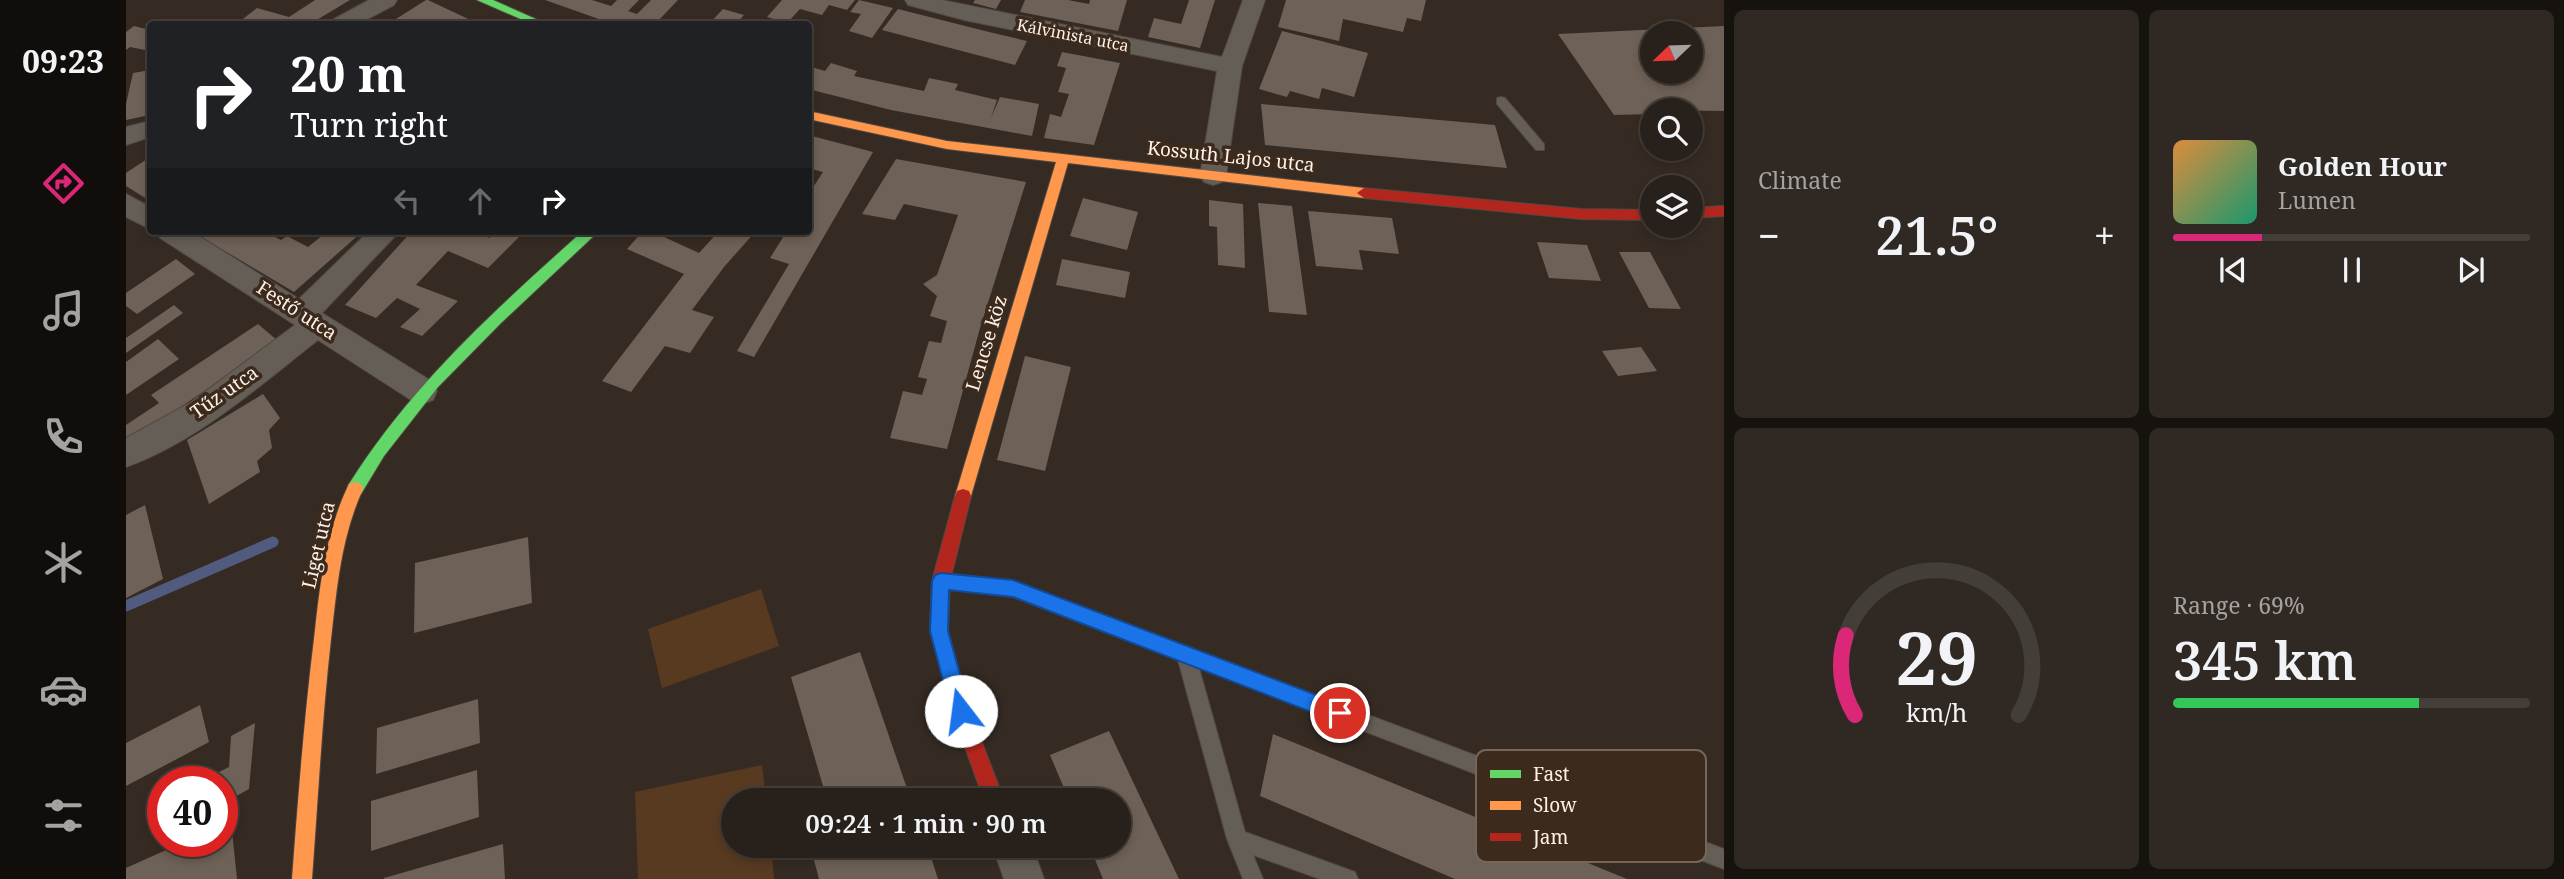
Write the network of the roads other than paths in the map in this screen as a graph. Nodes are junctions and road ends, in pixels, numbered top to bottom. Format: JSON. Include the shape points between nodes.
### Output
{"nodes":[{"id":1,"x":386,"y":0,"type":"edge"},
{"id":2,"x":483,"y":0,"type":"edge"},
{"id":3,"x":916,"y":0,"type":"edge"},
{"id":4,"x":1254,"y":0,"type":"edge"},
{"id":5,"x":348,"y":21,"type":"edge"},
{"id":6,"x":534,"y":21,"type":"edge"},
{"id":7,"x":1230,"y":66,"type":"junction"},
{"id":8,"x":1501,"y":101,"type":"dead end"},
{"id":9,"x":812,"y":116,"type":"edge"},
{"id":10,"x":147,"y":130,"type":"edge"},
{"id":11,"x":126,"y":136,"type":"edge"},
{"id":12,"x":1540,"y":147,"type":"dead end"},
{"id":13,"x":1063,"y":160,"type":"junction"},
{"id":14,"x":1213,"y":176,"type":"junction"},
{"id":15,"x":126,"y":204,"type":"edge"},
{"id":16,"x":1724,"y":211,"type":"edge"},
{"id":17,"x":1703,"y":212,"type":"edge"},
{"id":18,"x":1640,"y":215,"type":"edge"},
{"id":19,"x":147,"y":217,"type":"edge"},
{"id":20,"x":176,"y":235,"type":"edge"},
{"id":21,"x":383,"y":235,"type":"edge"},
{"id":22,"x":588,"y":235,"type":"edge"},
{"id":23,"x":310,"y":319,"type":"junction"},
{"id":24,"x":422,"y":391,"type":"junction"},
{"id":25,"x":126,"y":453,"type":"edge"},
{"id":26,"x":941,"y":581,"type":"junction"},
{"id":27,"x":1186,"y":655,"type":"junction"},
{"id":28,"x":1476,"y":765,"type":"edge"},
{"id":29,"x":990,"y":788,"type":"edge"},
{"id":30,"x":1237,"y":839,"type":"junction"},
{"id":31,"x":1706,"y":852,"type":"edge"},
{"id":32,"x":1017,"y":858,"type":"edge"},
{"id":33,"x":1724,"y":859,"type":"edge"},
{"id":34,"x":302,"y":879,"type":"edge"},
{"id":35,"x":1024,"y":879,"type":"edge"},
{"id":36,"x":1253,"y":879,"type":"edge"},
{"id":37,"x":1348,"y":879,"type":"edge"}],
"edges":[{"from":1,"to":5,"type":"street"},
{"from":2,"to":6,"type":"street"},
{"from":3,"to":7,"type":"street","name":"Kálvinista utca"},
{"from":4,"to":7,"type":"street"},
{"from":7,"to":14,"type":"street"},
{"from":8,"to":12,"type":"lane"},
{"from":9,"to":13,"type":"street","name":"Kossuth Lajos utca","via":[[947,145]]},
{"from":10,"to":11,"type":"street"},
{"from":13,"to":14,"type":"street","name":"Kossuth Lajos utca"},
{"from":13,"to":26,"type":"street","name":"Lencse köz"},
{"from":14,"to":18,"type":"street","name":"Kossuth Lajos utca","via":[[1478,205]]},
{"from":15,"to":19,"type":"street"},
{"from":16,"to":17,"type":"street"},
{"from":20,"to":23,"type":"street","name":"Festő utca"},
{"from":21,"to":23,"type":"street","name":"Tűz utca"},
{"from":22,"to":24,"type":"street","name":"Liget utca"},
{"from":23,"to":24,"type":"street","name":"Festő utca"},
{"from":23,"to":25,"type":"street","name":"Tűz utca","via":[[244,380],[155,440]]},
{"from":24,"to":34,"type":"street","name":"Liget utca","via":[[370,459],[349,499],[333,561],[321,640]]},
{"from":26,"to":27,"type":"lane","via":[[1013,589]]},
{"from":26,"to":29,"type":"street","name":"Lencse köz","via":[[939,631],[961,711]]},
{"from":27,"to":28,"type":"lane"},
{"from":27,"to":30,"type":"lane"},
{"from":30,"to":36,"type":"lane"},
{"from":30,"to":37,"type":"lane"},
{"from":31,"to":33,"type":"lane"},
{"from":32,"to":35,"type":"street"}]}
